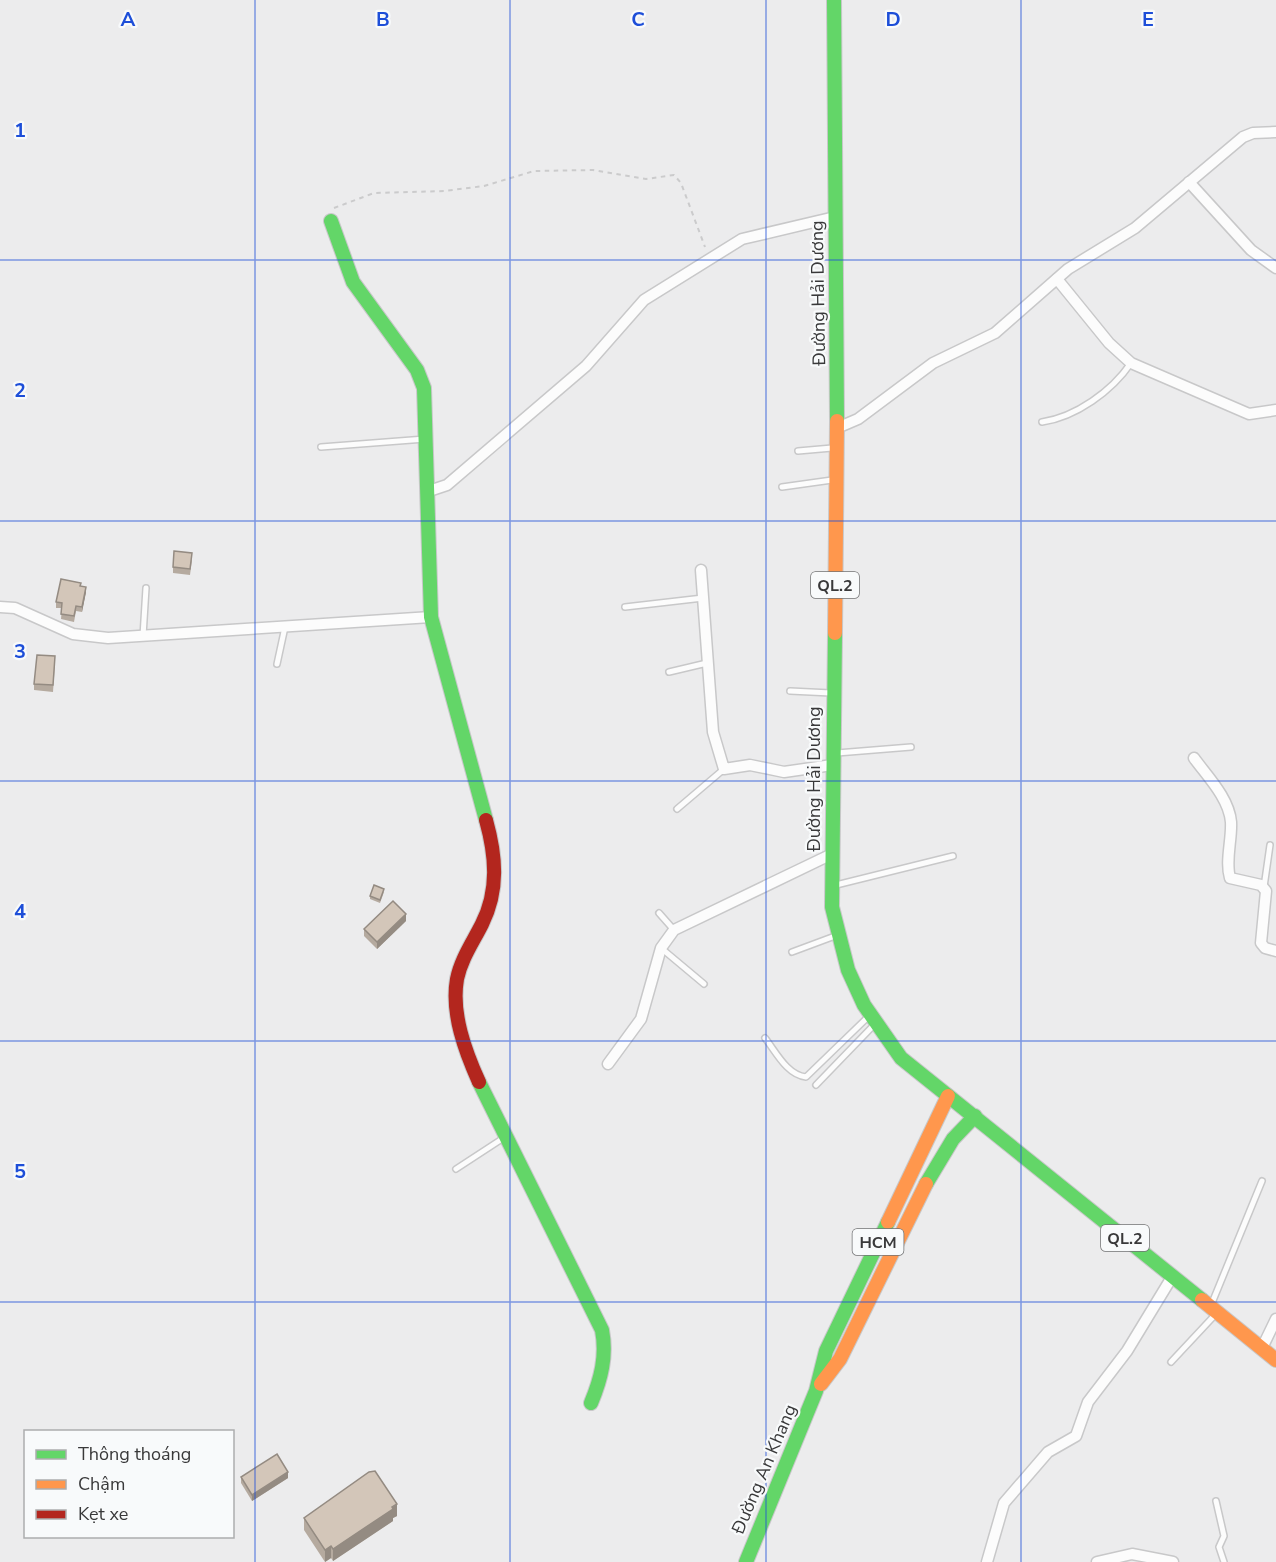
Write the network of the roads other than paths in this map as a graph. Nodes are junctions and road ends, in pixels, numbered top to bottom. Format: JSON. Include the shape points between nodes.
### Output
{"nodes":[{"id":1,"x":834,"y":0,"type":"edge"},
{"id":2,"x":1276,"y":132,"type":"edge"},
{"id":3,"x":1189,"y":182,"type":"junction"},
{"id":4,"x":835,"y":217,"type":"junction"},
{"id":5,"x":331,"y":221,"type":"road end"},
{"id":6,"x":1276,"y":268,"type":"edge"},
{"id":7,"x":1058,"y":279,"type":"junction"},
{"id":8,"x":1131,"y":363,"type":"junction"},
{"id":9,"x":1276,"y":410,"type":"edge"},
{"id":10,"x":1042,"y":422,"type":"dead end"},
{"id":11,"x":837,"y":428,"type":"junction"},
{"id":12,"x":426,"y":439,"type":"junction"},
{"id":13,"x":321,"y":447,"type":"dead end"},
{"id":14,"x":837,"y":448,"type":"junction"},
{"id":15,"x":798,"y":451,"type":"dead end"},
{"id":16,"x":836,"y":479,"type":"junction"},
{"id":17,"x":782,"y":487,"type":"dead end"},
{"id":18,"x":429,"y":491,"type":"junction"},
{"id":19,"x":701,"y":570,"type":"dead end"},
{"id":20,"x":146,"y":588,"type":"dead end"},
{"id":21,"x":703,"y":598,"type":"junction"},
{"id":22,"x":0,"y":607,"type":"edge"},
{"id":23,"x":625,"y":607,"type":"dead end"},
{"id":24,"x":431,"y":617,"type":"junction"},
{"id":25,"x":285,"y":627,"type":"junction"},
{"id":26,"x":143,"y":636,"type":"junction"},
{"id":27,"x":707,"y":663,"type":"junction"},
{"id":28,"x":277,"y":664,"type":"dead end"},
{"id":29,"x":669,"y":672,"type":"dead end"},
{"id":30,"x":790,"y":691,"type":"dead end"},
{"id":31,"x":833,"y":693,"type":"junction"},
{"id":32,"x":911,"y":747,"type":"dead end"},
{"id":33,"x":1194,"y":758,"type":"dead end"},
{"id":34,"x":832,"y":759,"type":"junction"},
{"id":35,"x":724,"y":769,"type":"junction"},
{"id":36,"x":676,"y":809,"type":"dead end"},
{"id":37,"x":1270,"y":845,"type":"dead end"},
{"id":38,"x":832,"y":854,"type":"junction"},
{"id":39,"x":953,"y":856,"type":"dead end"},
{"id":40,"x":832,"y":886,"type":"junction"},
{"id":41,"x":1264,"y":887,"type":"junction"},
{"id":42,"x":659,"y":913,"type":"dead end"},
{"id":43,"x":674,"y":930,"type":"junction"},
{"id":44,"x":837,"y":935,"type":"junction"},
{"id":45,"x":661,"y":948,"type":"junction"},
{"id":46,"x":1276,"y":951,"type":"edge"},
{"id":47,"x":792,"y":952,"type":"dead end"},
{"id":48,"x":704,"y":984,"type":"dead end"},
{"id":49,"x":872,"y":1020,"type":"junction"},
{"id":50,"x":765,"y":1038,"type":"dead end"},
{"id":51,"x":608,"y":1064,"type":"dead end"},
{"id":52,"x":816,"y":1085,"type":"dead end"},
{"id":53,"x":948,"y":1096,"type":"junction"},
{"id":54,"x":975,"y":1116,"type":"junction"},
{"id":55,"x":506,"y":1137,"type":"junction"},
{"id":56,"x":456,"y":1169,"type":"dead end"},
{"id":57,"x":1262,"y":1181,"type":"dead end"},
{"id":58,"x":1172,"y":1277,"type":"junction"},
{"id":59,"x":1214,"y":1310,"type":"junction"},
{"id":60,"x":1276,"y":1319,"type":"edge"},
{"id":61,"x":1262,"y":1348,"type":"junction"},
{"id":62,"x":1276,"y":1360,"type":"edge"},
{"id":63,"x":1171,"y":1362,"type":"dead end"},
{"id":64,"x":816,"y":1391,"type":"junction"},
{"id":65,"x":591,"y":1403,"type":"dead end"},
{"id":66,"x":1216,"y":1501,"type":"dead end"},
{"id":67,"x":746,"y":1562,"type":"edge"},
{"id":68,"x":987,"y":1562,"type":"edge"},
{"id":69,"x":1097,"y":1562,"type":"edge"},
{"id":70,"x":1173,"y":1562,"type":"edge"},
{"id":71,"x":1224,"y":1562,"type":"edge"}],
"edges":[{"from":1,"to":4,"type":"main road","name":"Đường Hải Dương","number":"QL.2"},
{"from":2,"to":3,"type":"street","via":[[1243,137]]},
{"from":3,"to":6,"type":"street","via":[[1251,250]]},
{"from":3,"to":7,"type":"street","via":[[1135,228]]},
{"from":4,"to":11,"type":"main road","name":"Đường Hải Dương","number":"QL.2"},
{"from":4,"to":18,"type":"street","via":[[755,234],[712,256],[644,300],[579,372],[447,484]]},
{"from":5,"to":12,"type":"main road","via":[[353,282],[422,380]]},
{"from":7,"to":8,"type":"street","via":[[1109,343]]},
{"from":7,"to":11,"type":"street","via":[[995,333],[933,363],[858,419]]},
{"from":8,"to":9,"type":"street","via":[[1249,414]]},
{"from":8,"to":10,"type":"lane","via":[[1082,408],[1059,420]]},
{"from":11,"to":14,"type":"main road","name":"Đường Hải Dương","number":"QL.2"},
{"from":12,"to":13,"type":"lane"},
{"from":12,"to":18,"type":"main road"},
{"from":14,"to":15,"type":"lane"},
{"from":14,"to":16,"type":"main road","name":"Đường Hải Dương","number":"QL.2"},
{"from":16,"to":17,"type":"lane"},
{"from":16,"to":31,"type":"main road","name":"Đường Hải Dương","number":"QL.2"},
{"from":18,"to":24,"type":"main road"},
{"from":19,"to":21,"type":"street"},
{"from":20,"to":26,"type":"lane"},
{"from":21,"to":23,"type":"lane"},
{"from":21,"to":27,"type":"street"},
{"from":22,"to":26,"type":"street","via":[[15,608],[73,634]]},
{"from":24,"to":25,"type":"street"},
{"from":24,"to":55,"type":"main road","via":[[495,864],[487,913],[459,970],[457,1018]]},
{"from":25,"to":26,"type":"street"},
{"from":25,"to":28,"type":"lane"},
{"from":27,"to":29,"type":"lane"},
{"from":27,"to":35,"type":"street","via":[[713,732]]},
{"from":30,"to":31,"type":"lane"},
{"from":31,"to":34,"type":"main road","name":"Đường Hải Dương","number":"QL.2"},
{"from":32,"to":34,"type":"lane"},
{"from":33,"to":41,"type":"street","via":[[1228,811],[1230,878]]},
{"from":34,"to":35,"type":"street","via":[[784,772],[750,765]]},
{"from":34,"to":38,"type":"main road","name":"Đường Hải Dương","number":"QL.2"},
{"from":35,"to":36,"type":"lane"},
{"from":37,"to":41,"type":"lane"},
{"from":38,"to":40,"type":"main road","name":"Đường Hải Dương","number":"QL.2"},
{"from":38,"to":43,"type":"street"},
{"from":39,"to":40,"type":"lane"},
{"from":40,"to":44,"type":"main road","name":"Đường Hải Dương","number":"QL.2"},
{"from":41,"to":46,"type":"street","via":[[1261,943]]},
{"from":42,"to":43,"type":"lane"},
{"from":43,"to":45,"type":"street"},
{"from":44,"to":47,"type":"lane"},
{"from":44,"to":49,"type":"main road","name":"Đường Hải Dương","number":"QL.2","via":[[856,993]]},
{"from":45,"to":48,"type":"lane"},
{"from":45,"to":51,"type":"street","via":[[641,1019]]},
{"from":49,"to":50,"type":"lane","via":[[806,1077],[789,1069]]},
{"from":49,"to":52,"type":"lane"},
{"from":49,"to":53,"type":"main road","name":"Đường Hải Dương","number":"QL.2","via":[[901,1058]]},
{"from":53,"to":54,"type":"main road","name":"Đường Hải Dương","number":"QL.2"},
{"from":53,"to":64,"type":"main road","name":"Đường An Khang","number":"HCM","via":[[826,1351]]},
{"from":54,"to":58,"type":"main road","name":"Đường Hải Dương","number":"QL.2"},
{"from":54,"to":64,"type":"main road","name":"Đường An Khang","number":"HCM","via":[[937,1162],[840,1359]]},
{"from":55,"to":56,"type":"lane"},
{"from":55,"to":65,"type":"main road","via":[[602,1330],[605,1352],[601,1380]]},
{"from":57,"to":59,"type":"lane"},
{"from":58,"to":59,"type":"main road","name":"Đường Hải Dương","number":"QL.2"},
{"from":58,"to":68,"type":"street","via":[[1125,1354],[1088,1402],[1076,1436],[1048,1452],[1004,1503]]},
{"from":59,"to":61,"type":"main road","name":"Đường Hải Dương","number":"QL.2"},
{"from":59,"to":63,"type":"lane"},
{"from":60,"to":61,"type":"street"},
{"from":61,"to":62,"type":"main road","name":"Đường Hải Dương","number":"QL.2"},
{"from":64,"to":67,"type":"main road","name":"Đường An Khang","number":"HCM"},
{"from":66,"to":71,"type":"lane","via":[[1224,1536],[1219,1547]]},
{"from":69,"to":70,"type":"street","via":[[1131,1554]]}]}
